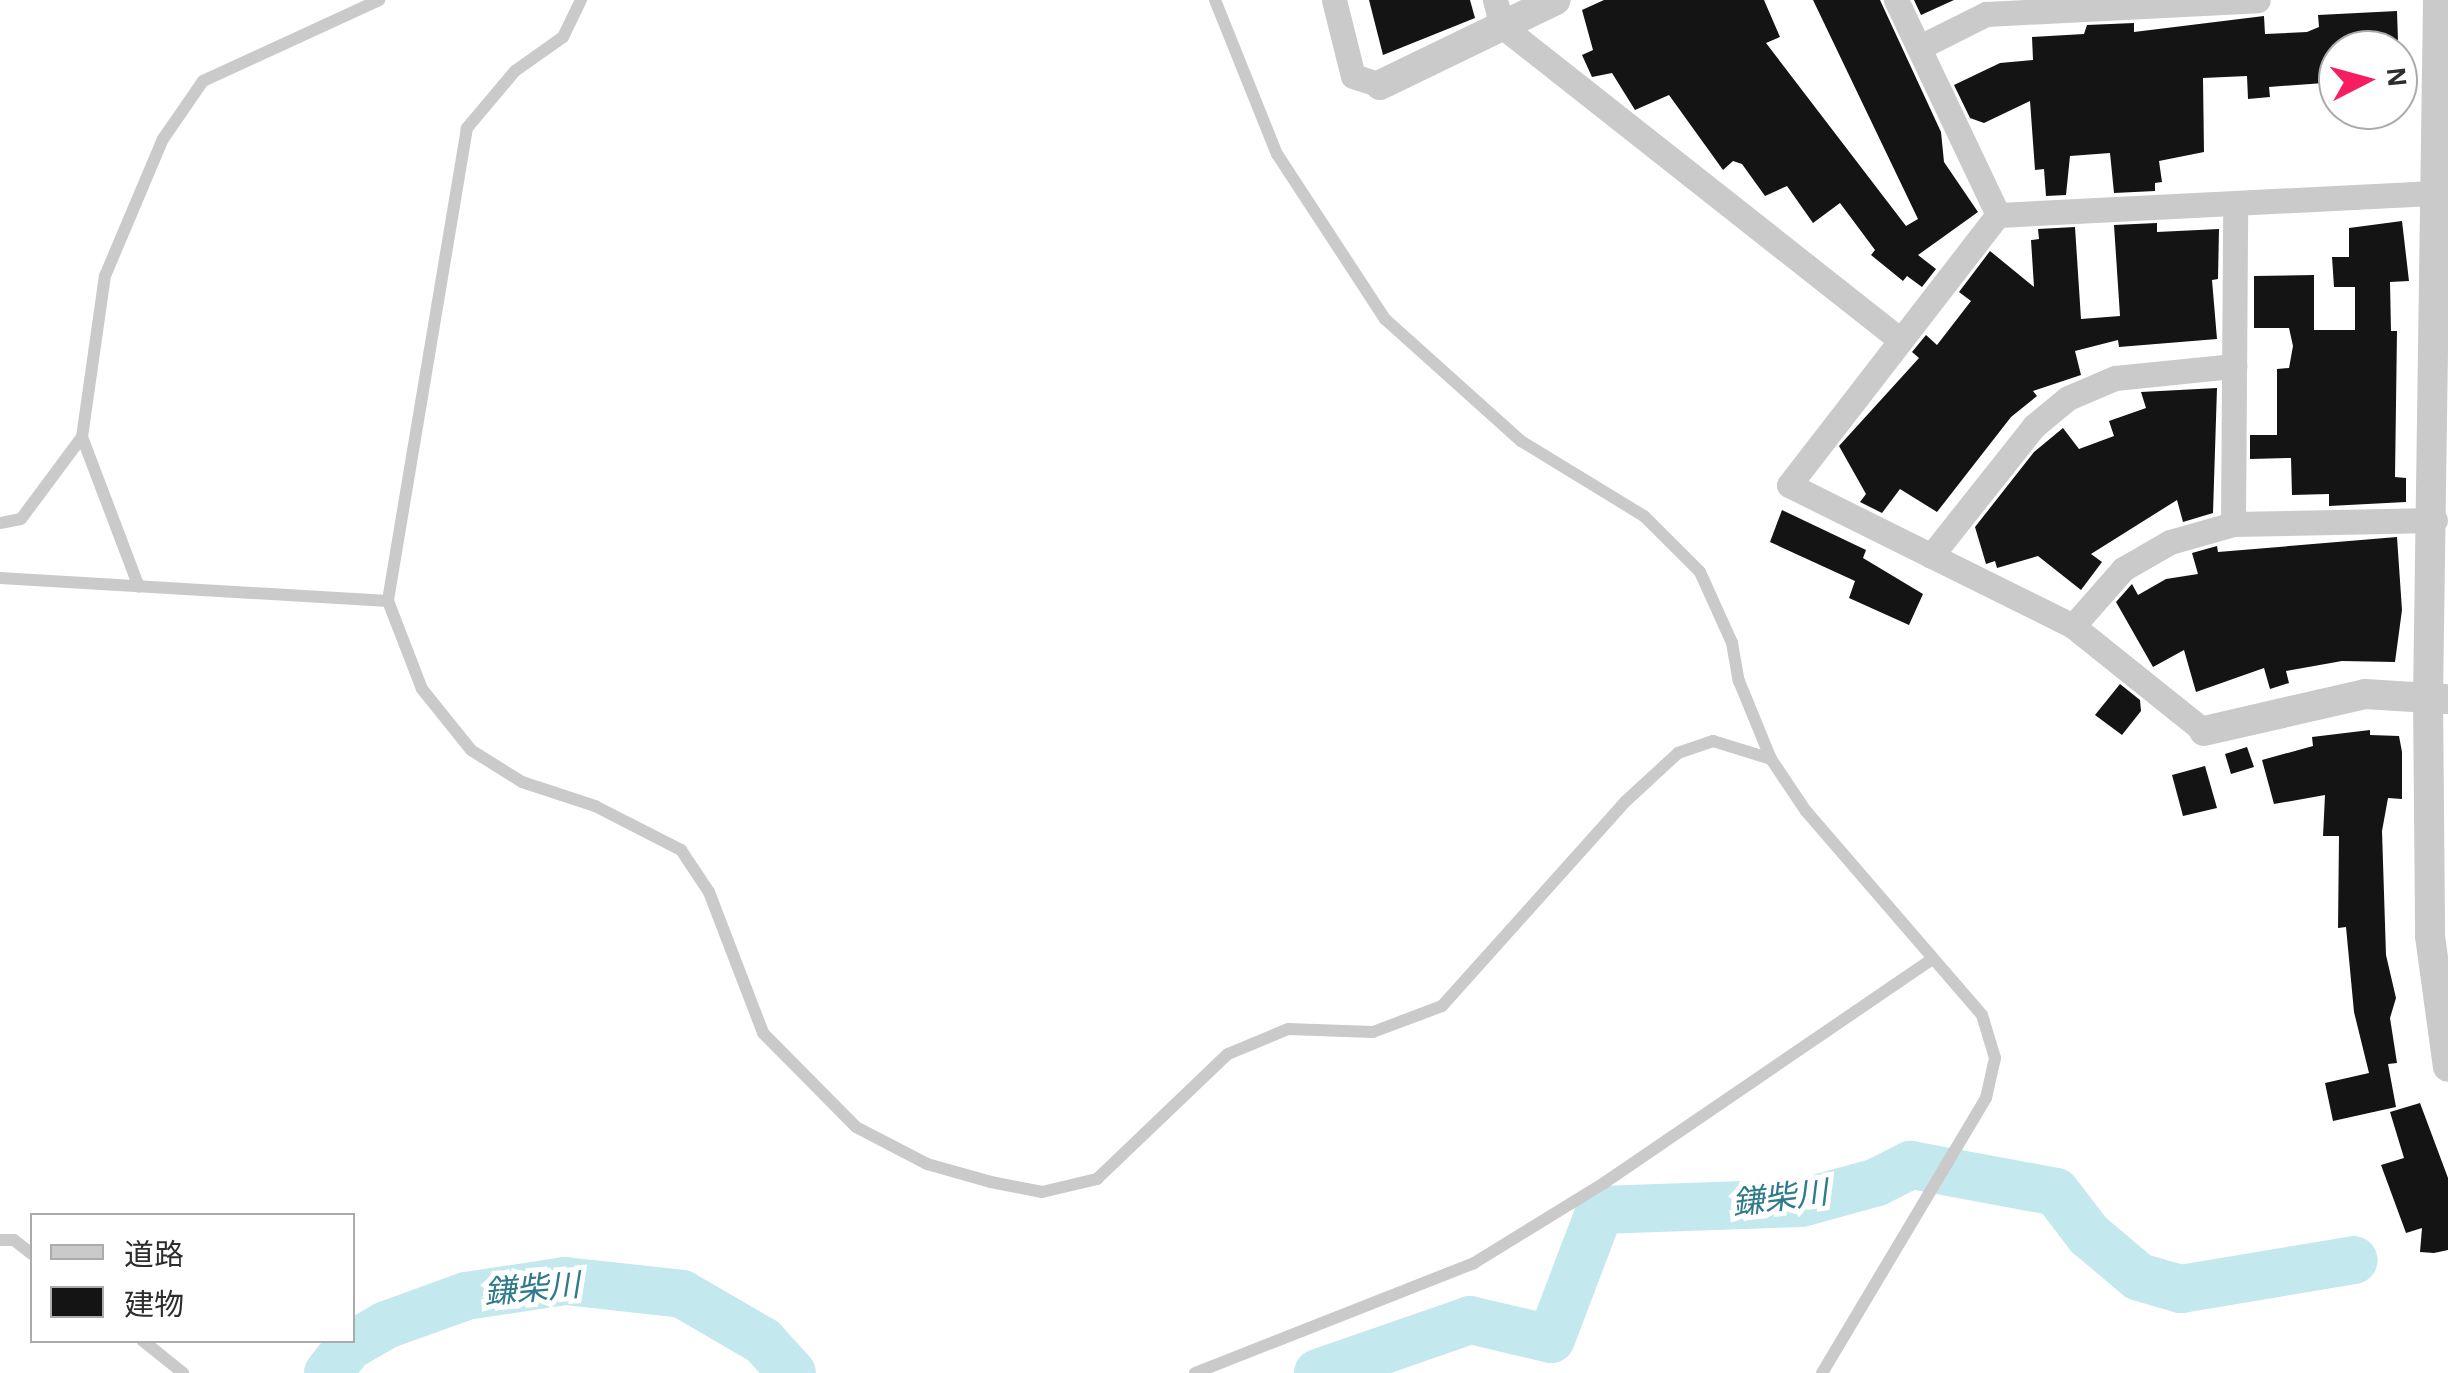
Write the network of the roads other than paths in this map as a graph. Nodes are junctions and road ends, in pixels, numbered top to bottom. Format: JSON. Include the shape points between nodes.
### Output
{"nodes":[{"id":1,"x":379,"y":0,"type":"edge"},
{"id":2,"x":581,"y":0,"type":"edge"},
{"id":3,"x":1215,"y":0,"type":"edge"},
{"id":4,"x":1334,"y":0,"type":"edge"},
{"id":5,"x":1556,"y":0,"type":"edge"},
{"id":6,"x":1896,"y":0,"type":"edge"},
{"id":7,"x":2258,"y":0,"type":"edge"},
{"id":8,"x":2438,"y":0,"type":"edge"},
{"id":9,"x":1499,"y":13,"type":"edge"},
{"id":10,"x":1920,"y":47,"type":"junction"},
{"id":11,"x":1380,"y":86,"type":"joint"},
{"id":12,"x":2442,"y":192,"type":"edge"},
{"id":13,"x":2234,"y":203,"type":"junction"},
{"id":14,"x":1998,"y":215,"type":"junction"},
{"id":15,"x":1899,"y":340,"type":"junction"},
{"id":16,"x":2234,"y":366,"type":"junction"},
{"id":17,"x":82,"y":437,"type":"junction"},
{"id":18,"x":2434,"y":520,"type":"junction"},
{"id":19,"x":0,"y":524,"type":"edge"},
{"id":20,"x":2232,"y":524,"type":"junction"},
{"id":21,"x":1932,"y":556,"type":"junction"},
{"id":22,"x":0,"y":578,"type":"edge"},
{"id":23,"x":139,"y":587,"type":"junction"},
{"id":24,"x":388,"y":601,"type":"junction"},
{"id":25,"x":2073,"y":626,"type":"junction"},
{"id":26,"x":2438,"y":697,"type":"edge"},
{"id":27,"x":2204,"y":731,"type":"joint"},
{"id":28,"x":1771,"y":759,"type":"junction"},
{"id":29,"x":1932,"y":960,"type":"junction"},
{"id":30,"x":2448,"y":1067,"type":"edge"},
{"id":31,"x":0,"y":1240,"type":"edge"},
{"id":32,"x":30,"y":1252,"type":"edge"},
{"id":33,"x":146,"y":1343,"type":"edge"},
{"id":34,"x":183,"y":1373,"type":"edge"},
{"id":35,"x":1195,"y":1373,"type":"edge"},
{"id":36,"x":1822,"y":1373,"type":"edge"}],
"edges":[{"from":1,"to":17,"type":"lane","via":[[203,81],[162,139],[104,276]]},
{"from":2,"to":24,"type":"lane","via":[[562,37],[515,72],[467,128]]},
{"from":3,"to":28,"type":"lane","via":[[1277,154],[1385,320],[1521,441],[1644,516],[1700,572],[1732,642],[1738,681]]},
{"from":4,"to":11,"type":"street","via":[[1354,76]]},
{"from":5,"to":9,"type":"street"},
{"from":6,"to":10,"type":"street"},
{"from":7,"to":10,"type":"street","via":[[1986,14]]},
{"from":8,"to":12,"type":"street"},
{"from":9,"to":11,"type":"street"},
{"from":9,"to":15,"type":"street"},
{"from":10,"to":14,"type":"street"},
{"from":12,"to":13,"type":"street"},
{"from":12,"to":18,"type":"street"},
{"from":13,"to":14,"type":"street"},
{"from":13,"to":16,"type":"street"},
{"from":14,"to":15,"type":"street"},
{"from":15,"to":21,"type":"street","via":[[1789,485]]},
{"from":16,"to":20,"type":"street"},
{"from":16,"to":21,"type":"street","via":[[2115,378],[2068,398],[2034,426]]},
{"from":17,"to":19,"type":"lane","via":[[22,519]]},
{"from":17,"to":23,"type":"lane"},
{"from":18,"to":20,"type":"street"},
{"from":18,"to":26,"type":"street"},
{"from":20,"to":25,"type":"street","via":[[2170,542],[2123,569]]},
{"from":21,"to":25,"type":"street"},
{"from":22,"to":23,"type":"lane"},
{"from":23,"to":24,"type":"lane"},
{"from":24,"to":28,"type":"lane","via":[[422,689],[471,750],[522,782],[595,806],[681,850],[709,892],[764,1033],[814,1090],[856,1127],[928,1164],[1042,1192],[1097,1179],[1228,1054],[1288,1029],[1373,1032],[1442,1006],[1626,801],[1678,753],[1713,741]]},
{"from":25,"to":27,"type":"street"},
{"from":26,"to":27,"type":"street","via":[[2365,694]]},
{"from":26,"to":30,"type":"street","via":[[2430,936]]},
{"from":28,"to":29,"type":"lane","via":[[1806,811]]},
{"from":29,"to":35,"type":"lane","via":[[1604,1184],[1474,1263]]},
{"from":29,"to":36,"type":"lane","via":[[1982,1015],[1994,1058],[1986,1098]]},
{"from":31,"to":32,"type":"lane","via":[[14,1240]]},
{"from":33,"to":34,"type":"lane"}]}
